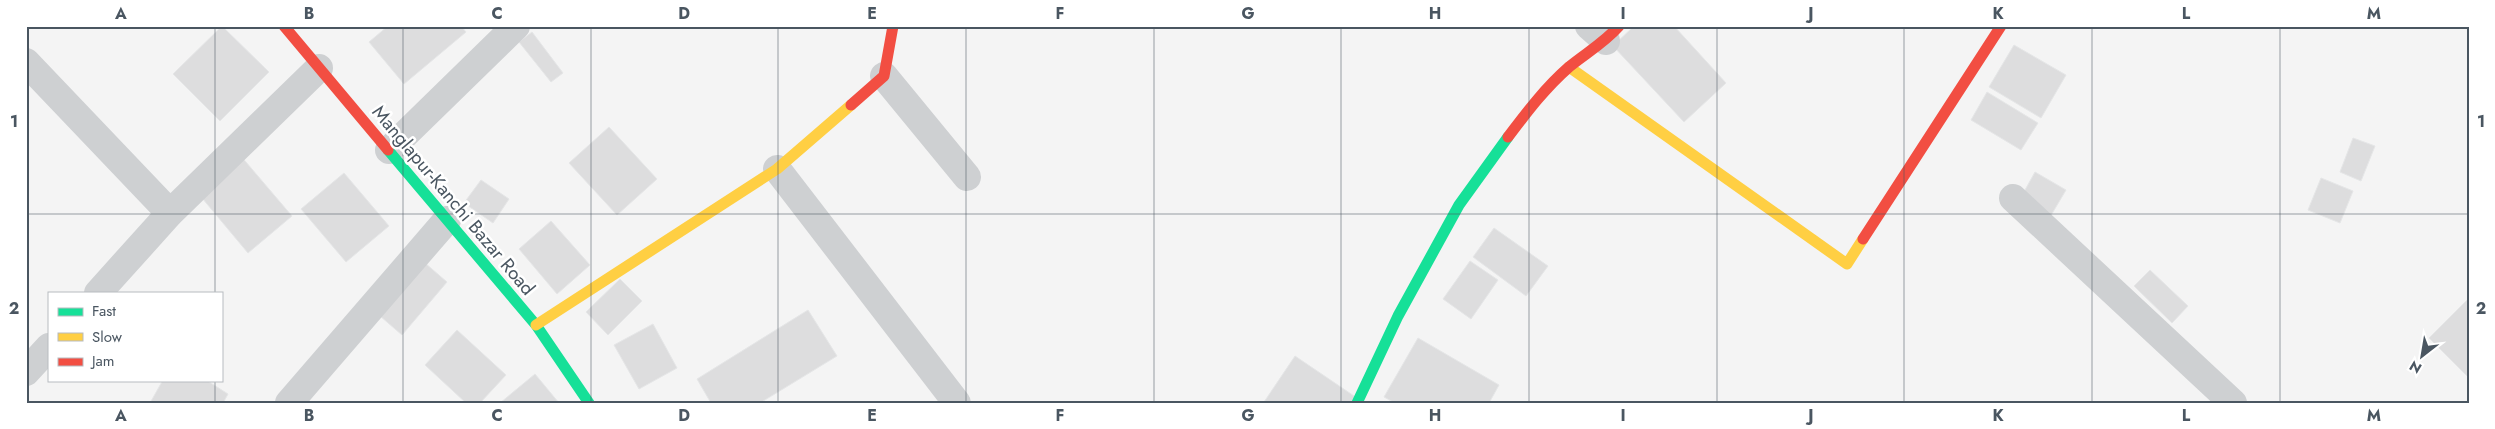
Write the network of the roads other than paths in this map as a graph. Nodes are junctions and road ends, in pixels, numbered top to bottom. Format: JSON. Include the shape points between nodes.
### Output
{"nodes":[{"id":1,"x":284,"y":26,"type":"edge"},
{"id":2,"x":516,"y":26,"type":"edge"},
{"id":3,"x":893,"y":26,"type":"edge"},
{"id":4,"x":2001,"y":26,"type":"edge"},
{"id":5,"x":1605,"y":31,"type":"edge"},
{"id":6,"x":26,"y":62,"type":"edge"},
{"id":7,"x":1569,"y":67,"type":"junction"},
{"id":8,"x":319,"y":68,"type":"junction"},
{"id":9,"x":884,"y":76,"type":"junction"},
{"id":10,"x":389,"y":150,"type":"junction"},
{"id":11,"x":777,"y":169,"type":"junction"},
{"id":12,"x":967,"y":177,"type":"dead end"},
{"id":13,"x":2013,"y":198,"type":"dead end"},
{"id":14,"x":170,"y":213,"type":"junction"},
{"id":15,"x":447,"y":220,"type":"junction"},
{"id":16,"x":99,"y":292,"type":"edge"},
{"id":17,"x":536,"y":325,"type":"junction"},
{"id":18,"x":48,"y":348,"type":"edge"},
{"id":19,"x":26,"y":372,"type":"edge"},
{"id":20,"x":290,"y":403,"type":"edge"},
{"id":21,"x":590,"y":403,"type":"edge"},
{"id":22,"x":958,"y":403,"type":"edge"},
{"id":23,"x":1357,"y":403,"type":"edge"},
{"id":24,"x":2233,"y":403,"type":"edge"}],
"edges":[{"from":1,"to":8,"type":"street","name":"Manglapur-Kanchi Bazar Road"},
{"from":2,"to":10,"type":"street"},
{"from":3,"to":9,"type":"street"},
{"from":4,"to":7,"type":"street","via":[[1846,264]]},
{"from":5,"to":7,"type":"street"},
{"from":6,"to":14,"type":"street"},
{"from":7,"to":23,"type":"street","via":[[1538,97],[1458,205],[1398,316]]},
{"from":8,"to":10,"type":"street","name":"Manglapur-Kanchi Bazar Road"},
{"from":8,"to":14,"type":"street"},
{"from":9,"to":11,"type":"street"},
{"from":9,"to":12,"type":"street"},
{"from":10,"to":15,"type":"street","name":"Manglapur-Kanchi Bazar Road"},
{"from":11,"to":17,"type":"street"},
{"from":11,"to":22,"type":"street"},
{"from":13,"to":24,"type":"street"},
{"from":14,"to":16,"type":"street"},
{"from":15,"to":17,"type":"street","name":"Manglapur-Kanchi Bazar Road"},
{"from":15,"to":20,"type":"street"},
{"from":17,"to":21,"type":"street","name":"Manglapur-Kanchi Bazar Road"},
{"from":18,"to":19,"type":"street"}]}
